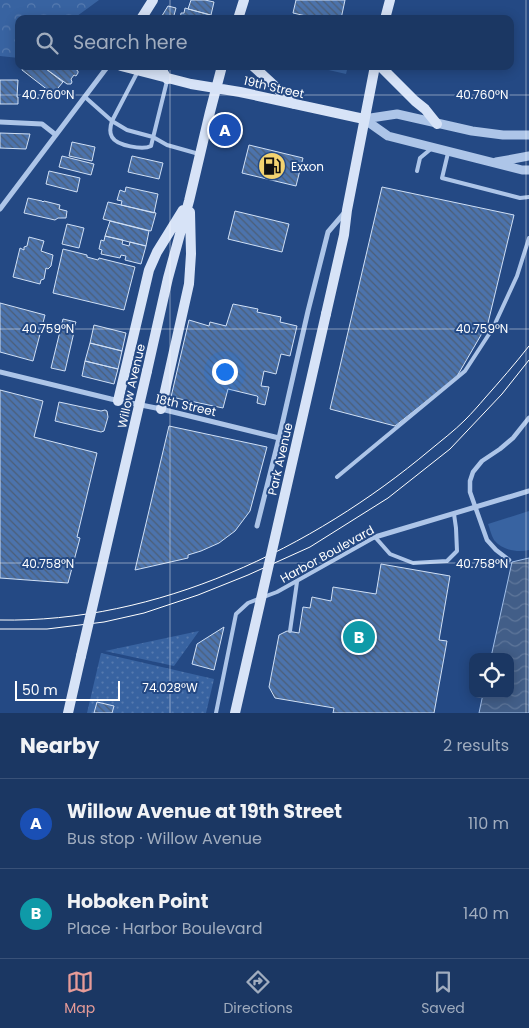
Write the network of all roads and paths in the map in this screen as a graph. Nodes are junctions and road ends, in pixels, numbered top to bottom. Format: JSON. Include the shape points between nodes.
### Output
{"nodes":[{"id":1,"x":153,"y":0,"type":"edge"},
{"id":2,"x":244,"y":0,"type":"edge"},
{"id":3,"x":390,"y":0,"type":"edge"},
{"id":4,"x":144,"y":15,"type":"edge"},
{"id":5,"x":239,"y":15,"type":"edge"},
{"id":6,"x":386,"y":15,"type":"edge"},
{"id":7,"x":105,"y":70,"type":"edge"},
{"id":8,"x":132,"y":70,"type":"edge"},
{"id":9,"x":162,"y":70,"type":"edge"},
{"id":10,"x":221,"y":70,"type":"edge"},
{"id":11,"x":257,"y":70,"type":"edge"},
{"id":12,"x":373,"y":70,"type":"edge"},
{"id":13,"x":384,"y":70,"type":"edge"},
{"id":14,"x":138,"y":72,"type":"junction"},
{"id":15,"x":167,"y":79,"type":"junction"},
{"id":16,"x":216,"y":88,"type":"junction"},
{"id":17,"x":85,"y":97,"type":"junction"},
{"id":18,"x":295,"y":104,"type":"junction"},
{"id":19,"x":364,"y":119,"type":"junction"},
{"id":20,"x":112,"y":121,"type":"junction"},
{"id":21,"x":0,"y":122,"type":"edge"},
{"id":22,"x":437,"y":124,"type":"junction"},
{"id":23,"x":529,"y":135,"type":"edge"},
{"id":24,"x":56,"y":136,"type":"junction"},
{"id":25,"x":153,"y":137,"type":"junction"},
{"id":26,"x":432,"y":148,"type":"junction"},
{"id":27,"x":448,"y":152,"type":"junction"},
{"id":28,"x":200,"y":154,"type":"junction"},
{"id":29,"x":529,"y":156,"type":"edge"},
{"id":30,"x":493,"y":162,"type":"junction"},
{"id":31,"x":529,"y":170,"type":"edge"},
{"id":32,"x":417,"y":171,"type":"dead end"},
{"id":33,"x":529,"y":197,"type":"edge"},
{"id":34,"x":189,"y":201,"type":"junction"},
{"id":35,"x":0,"y":209,"type":"edge"},
{"id":36,"x":347,"y":210,"type":"junction"},
{"id":37,"x":529,"y":238,"type":"edge"},
{"id":38,"x":0,"y":372,"type":"edge"},
{"id":39,"x":118,"y":400,"type":"junction"},
{"id":40,"x":161,"y":409,"type":"junction"},
{"id":41,"x":529,"y":418,"type":"edge"},
{"id":42,"x":279,"y":438,"type":"junction"},
{"id":43,"x":337,"y":477,"type":"dead end"},
{"id":44,"x":529,"y":491,"type":"edge"},
{"id":45,"x":475,"y":508,"type":"junction"},
{"id":46,"x":454,"y":514,"type":"junction"},
{"id":47,"x":257,"y":526,"type":"dead end"},
{"id":48,"x":375,"y":537,"type":"junction"},
{"id":49,"x":509,"y":560,"type":"dead end"},
{"id":50,"x":297,"y":582,"type":"junction"},
{"id":51,"x":290,"y":631,"type":"dead end"},
{"id":52,"x":68,"y":713,"type":"edge"},
{"id":53,"x":216,"y":713,"type":"edge"},
{"id":54,"x":234,"y":713,"type":"edge"}],
"edges":[{"from":1,"to":4,"type":"main road"},
{"from":2,"to":5,"type":"main road"},
{"from":3,"to":6,"type":"main road"},
{"from":7,"to":17,"type":"street"},
{"from":8,"to":14,"type":"main road","name":"19th Street"},
{"from":9,"to":15,"type":"main road"},
{"from":10,"to":16,"type":"main road","name":"Willow Avenue"},
{"from":11,"to":18,"type":"main road"},
{"from":12,"to":19,"type":"main road","name":"Park Avenue"},
{"from":13,"to":22,"type":"main road"},
{"from":14,"to":15,"type":"main road","name":"19th Street"},
{"from":14,"to":20,"type":"lane"},
{"from":15,"to":16,"type":"main road","name":"19th Street"},
{"from":15,"to":25,"type":"lane"},
{"from":16,"to":18,"type":"main road","name":"19th Street"},
{"from":16,"to":28,"type":"main road","name":"Willow Avenue"},
{"from":17,"to":20,"type":"lane"},
{"from":17,"to":24,"type":"street"},
{"from":18,"to":19,"type":"main road","name":"19th Street"},
{"from":19,"to":22,"type":"street","name":"19th Street","via":[[397,114]]},
{"from":19,"to":26,"type":"street","name":"19th Street","via":[[388,136]]},
{"from":19,"to":36,"type":"main road","name":"Park Avenue"},
{"from":20,"to":25,"type":"lane","via":[[127,130]]},
{"from":20,"to":25,"type":"lane","via":[[109,128],[117,142],[146,149]]},
{"from":21,"to":24,"type":"street","via":[[42,124]]},
{"from":22,"to":23,"type":"street","name":"19th Street","via":[[488,134]]},
{"from":24,"to":35,"type":"street"},
{"from":25,"to":28,"type":"lane"},
{"from":26,"to":27,"type":"street","name":"19th Street"},
{"from":26,"to":32,"type":"lane","via":[[420,158]]},
{"from":27,"to":30,"type":"street","name":"19th Street"},
{"from":27,"to":33,"type":"lane","via":[[442,178],[520,198]]},
{"from":28,"to":34,"type":"main road","name":"Willow Avenue"},
{"from":29,"to":30,"type":"street"},
{"from":30,"to":31,"type":"street","name":"19th Street"},
{"from":34,"to":39,"type":"main road","via":[[149,270]]},
{"from":34,"to":40,"type":"main road","via":[[191,254],[188,284]]},
{"from":34,"to":52,"type":"main road","name":"Willow Avenue","bridge":true,"via":[[168,278]]},
{"from":36,"to":42,"type":"street","name":"Park Avenue","via":[[328,232]]},
{"from":36,"to":54,"type":"main road","name":"Park Avenue","bridge":true,"via":[[344,235]]},
{"from":37,"to":43,"type":"lane","via":[[517,276],[493,328],[465,372]]},
{"from":38,"to":39,"type":"street","name":"18th Street"},
{"from":39,"to":40,"type":"street","name":"18th Street"},
{"from":40,"to":42,"type":"street","name":"18th Street"},
{"from":41,"to":45,"type":"street","via":[[513,438],[473,472],[470,492]]},
{"from":42,"to":47,"type":"street","name":"Park Avenue"},
{"from":44,"to":45,"type":"street","name":"Harbor Boulevard"},
{"from":45,"to":46,"type":"street","name":"Harbor Boulevard"},
{"from":45,"to":49,"type":"street","via":[[487,540]]},
{"from":46,"to":48,"type":"street","name":"Harbor Boulevard"},
{"from":46,"to":48,"type":"lane","via":[[457,552],[447,561],[413,563],[390,554]]},
{"from":48,"to":50,"type":"lane","name":"Harbor Boulevard"},
{"from":50,"to":51,"type":"lane"},
{"from":50,"to":53,"type":"lane","name":"Harbor Boulevard","via":[[248,603],[236,614]]}]}
